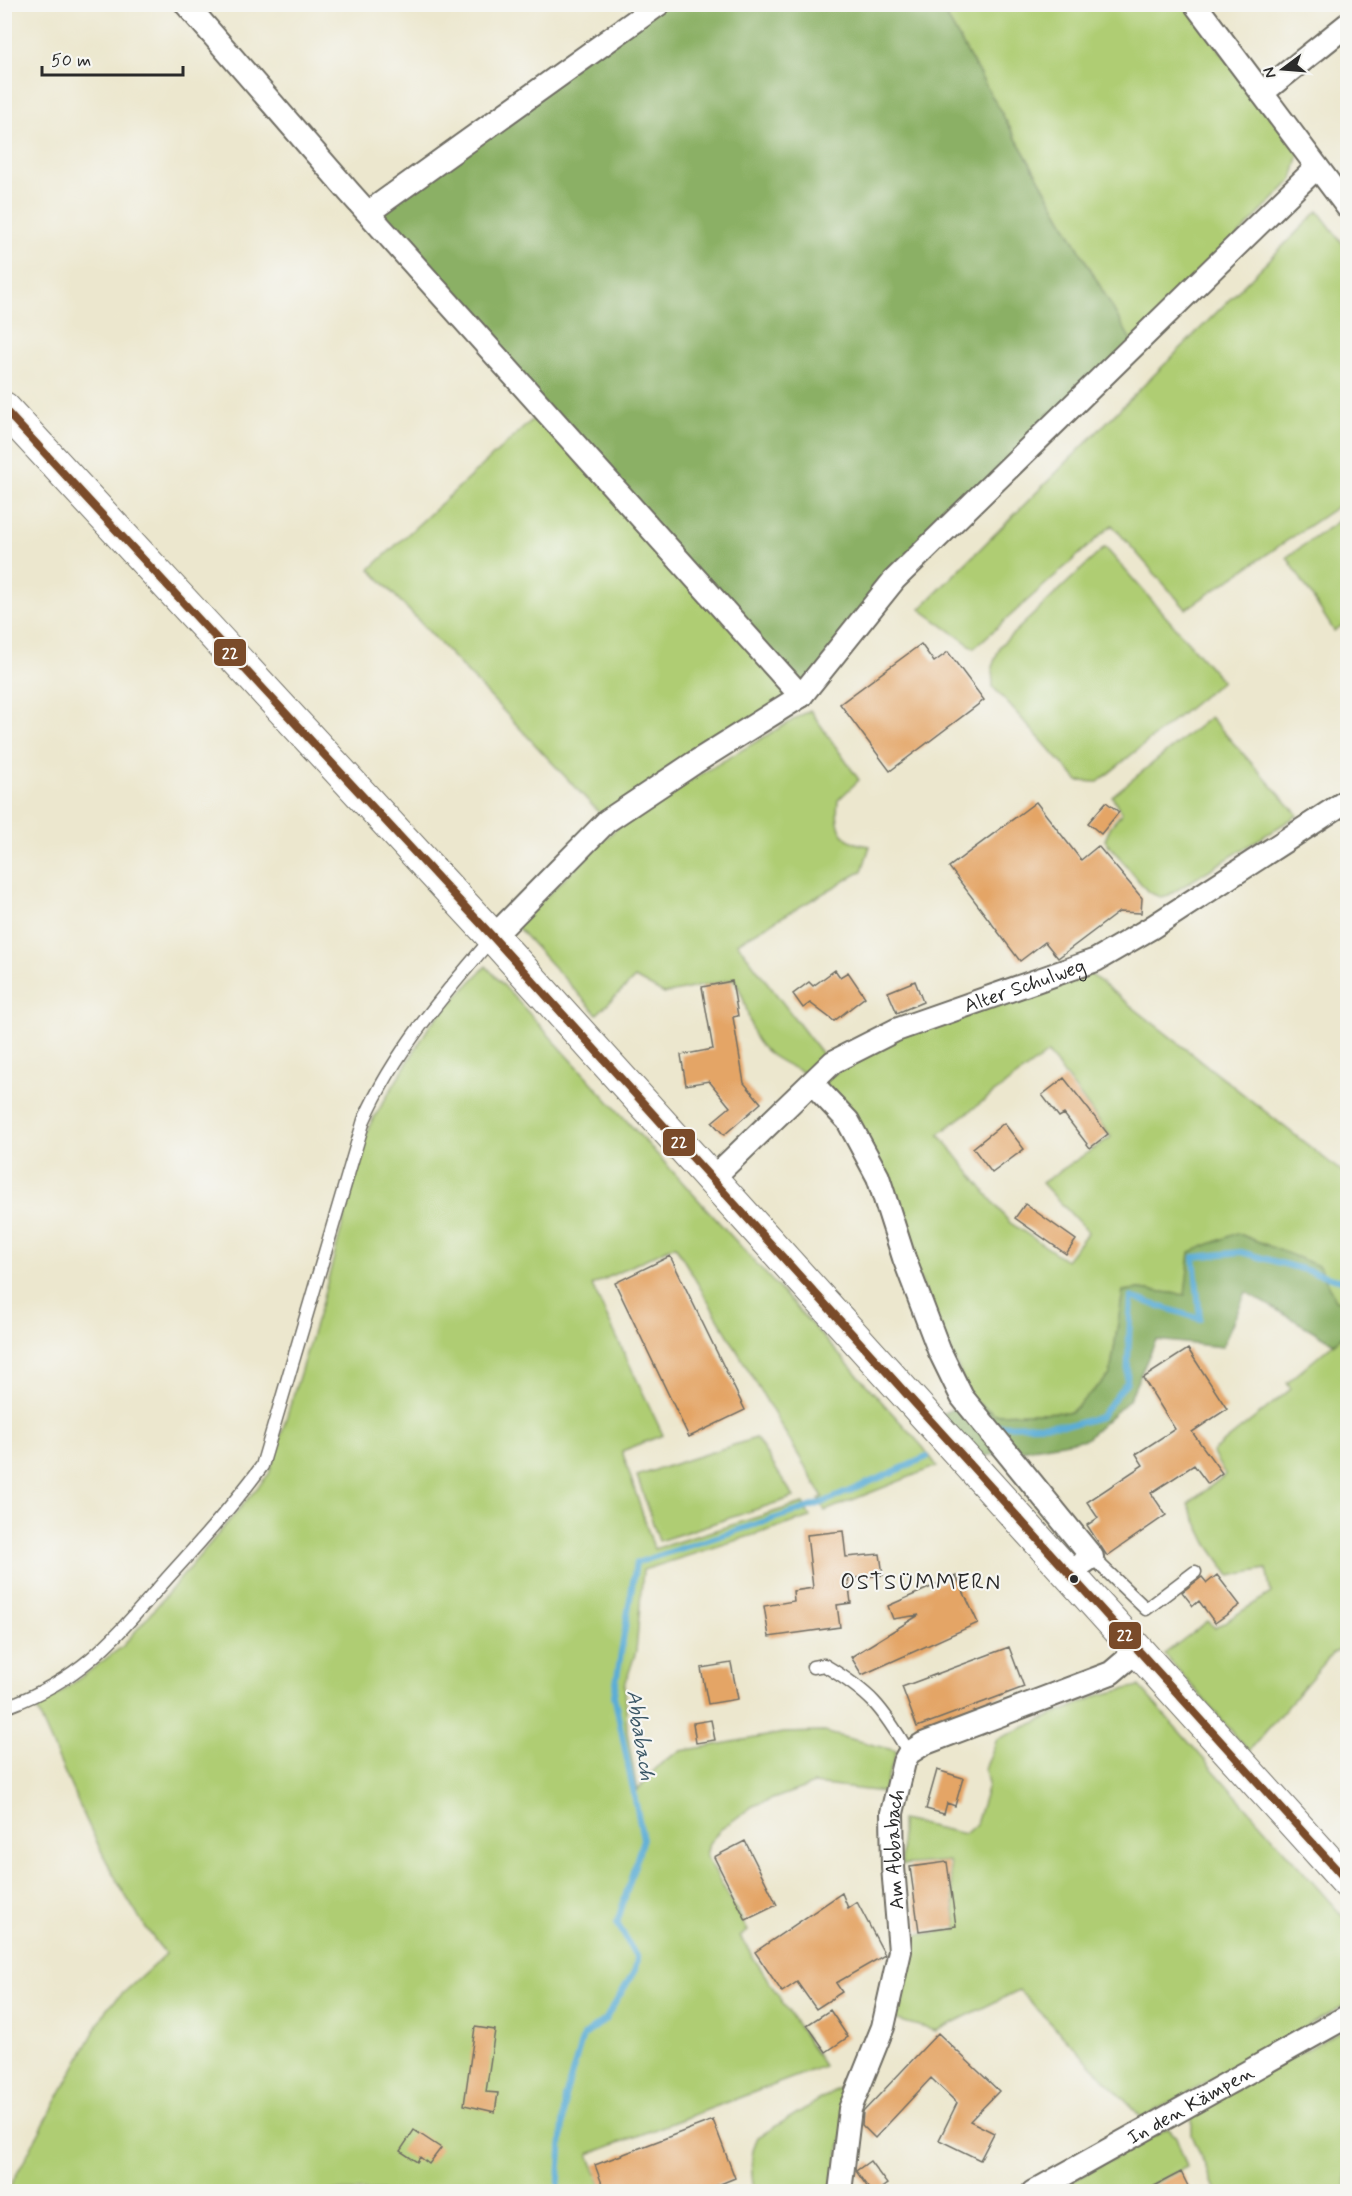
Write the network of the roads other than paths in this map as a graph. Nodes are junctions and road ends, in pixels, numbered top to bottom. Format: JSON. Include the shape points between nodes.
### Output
{"nodes":[{"id":1,"x":186,"y":4,"type":"edge"},
{"id":2,"x":659,"y":4,"type":"edge"},
{"id":3,"x":1195,"y":4,"type":"edge"},
{"id":4,"x":1347,"y":24,"type":"edge"},
{"id":5,"x":1262,"y":93,"type":"junction"},
{"id":6,"x":1317,"y":167,"type":"junction"},
{"id":7,"x":1347,"y":208,"type":"edge"},
{"id":8,"x":369,"y":212,"type":"junction"},
{"id":9,"x":4,"y":408,"type":"edge"},
{"id":10,"x":801,"y":696,"type":"junction"},
{"id":11,"x":1347,"y":800,"type":"edge"},
{"id":12,"x":494,"y":938,"type":"junction"},
{"id":13,"x":812,"y":1083,"type":"junction"},
{"id":14,"x":712,"y":1179,"type":"junction"},
{"id":15,"x":1081,"y":1565,"type":"junction"},
{"id":16,"x":1195,"y":1572,"type":"dead end"},
{"id":17,"x":1138,"y":1650,"type":"junction"},
{"id":18,"x":813,"y":1667,"type":"dead end"},
{"id":19,"x":11,"y":1705,"type":"dead end"},
{"id":20,"x":909,"y":1753,"type":"junction"},
{"id":21,"x":1347,"y":1883,"type":"edge"},
{"id":22,"x":1347,"y":2016,"type":"edge"},
{"id":23,"x":840,"y":2192,"type":"edge"},
{"id":24,"x":1033,"y":2192,"type":"edge"}],
"edges":[{"from":1,"to":8,"type":"street"},
{"from":2,"to":8,"type":"street"},
{"from":3,"to":5,"type":"street"},
{"from":4,"to":5,"type":"street"},
{"from":5,"to":6,"type":"street"},
{"from":6,"to":7,"type":"street"},
{"from":6,"to":10,"type":"street","via":[[894,580]]},
{"from":8,"to":10,"type":"street"},
{"from":9,"to":12,"type":"main road"},
{"from":10,"to":12,"type":"street","via":[[607,821]]},
{"from":11,"to":13,"type":"street","name":"Alter Schulweg","via":[[1096,960],[896,1030],[833,1062]]},
{"from":12,"to":14,"type":"main road"},
{"from":12,"to":19,"type":"lane","via":[[451,986],[380,1085],[364,1120],[262,1466],[227,1513],[92,1661],[44,1693]]},
{"from":13,"to":14,"type":"street","name":"Alter Schulweg"},
{"from":13,"to":15,"type":"street","via":[[848,1121],[878,1177],[939,1350],[962,1397]]},
{"from":14,"to":15,"type":"main road"},
{"from":15,"to":16,"type":"lane","via":[[1146,1609]]},
{"from":15,"to":17,"type":"main road"},
{"from":17,"to":20,"type":"street","via":[[1111,1673],[923,1744]]},
{"from":17,"to":21,"type":"main road"},
{"from":18,"to":20,"type":"lane","via":[[824,1665],[868,1694],[890,1720]]},
{"from":20,"to":23,"type":"street","name":"Am Abbabach","via":[[892,1813],[900,1951],[883,2027],[850,2109]]},
{"from":22,"to":24,"type":"street","name":"In den Kämpen"}]}
